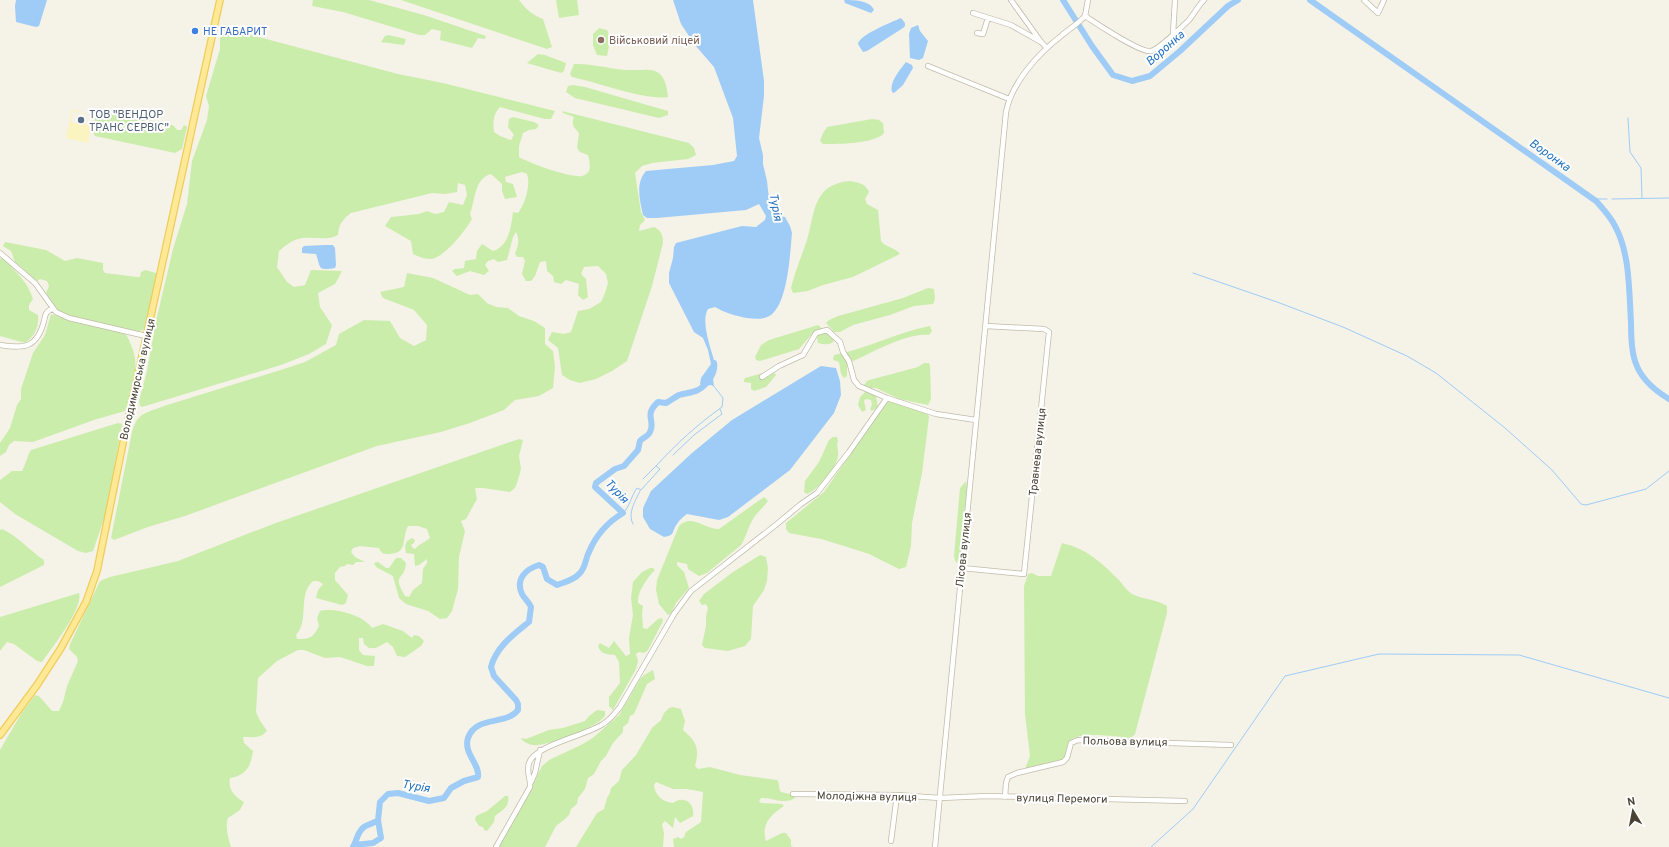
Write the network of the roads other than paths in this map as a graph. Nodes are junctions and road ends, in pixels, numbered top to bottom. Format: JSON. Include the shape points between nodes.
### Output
{"nodes":[{"id":1,"x":220,"y":0,"type":"edge"},
{"id":2,"x":1011,"y":0,"type":"edge"},
{"id":3,"x":1088,"y":0,"type":"edge"},
{"id":4,"x":1175,"y":0,"type":"edge"},
{"id":5,"x":1204,"y":0,"type":"edge"},
{"id":6,"x":1364,"y":0,"type":"edge"},
{"id":7,"x":1384,"y":0,"type":"edge"},
{"id":8,"x":973,"y":13,"type":"dead end"},
{"id":9,"x":1085,"y":16,"type":"junction"},
{"id":10,"x":988,"y":18,"type":"junction"},
{"id":11,"x":977,"y":33,"type":"dead end"},
{"id":12,"x":1173,"y":34,"type":"junction"},
{"id":13,"x":1041,"y":42,"type":"junction"},
{"id":14,"x":1047,"y":48,"type":"junction"},
{"id":15,"x":928,"y":66,"type":"dead end"},
{"id":16,"x":1009,"y":99,"type":"junction"},
{"id":17,"x":0,"y":253,"type":"edge"},
{"id":18,"x":52,"y":308,"type":"junction"},
{"id":19,"x":986,"y":326,"type":"junction"},
{"id":20,"x":146,"y":336,"type":"junction"},
{"id":21,"x":0,"y":345,"type":"edge"},
{"id":22,"x":762,"y":377,"type":"dead end"},
{"id":23,"x":887,"y":398,"type":"junction"},
{"id":24,"x":976,"y":420,"type":"junction"},
{"id":25,"x":962,"y":568,"type":"junction"},
{"id":26,"x":0,"y":735,"type":"edge"},
{"id":27,"x":1231,"y":744,"type":"dead end"},
{"id":28,"x":540,"y":750,"type":"junction"},
{"id":29,"x":531,"y":782,"type":"junction"},
{"id":30,"x":793,"y":794,"type":"dead end"},
{"id":31,"x":897,"y":795,"type":"junction"},
{"id":32,"x":1005,"y":797,"type":"junction"},
{"id":33,"x":940,"y":798,"type":"junction"},
{"id":34,"x":1184,"y":802,"type":"dead end"},
{"id":35,"x":891,"y":841,"type":"dead end"},
{"id":36,"x":496,"y":847,"type":"edge"},
{"id":37,"x":935,"y":847,"type":"edge"}],
"edges":[{"from":1,"to":20,"type":"main road","name":"Володимирська вулиця"},
{"from":2,"to":13,"type":"street"},
{"from":3,"to":9,"type":"street"},
{"from":4,"to":12,"type":"street"},
{"from":5,"to":12,"type":"street","via":[[1190,19]]},
{"from":6,"to":7,"type":"street","via":[[1378,13]]},
{"from":8,"to":10,"type":"street"},
{"from":9,"to":12,"type":"street","via":[[1148,51],[1162,45]]},
{"from":9,"to":14,"type":"street"},
{"from":10,"to":11,"type":"street","via":[[983,34]]},
{"from":10,"to":13,"type":"street","via":[[1011,26]]},
{"from":13,"to":14,"type":"street"},
{"from":14,"to":16,"type":"street","via":[[1017,84]]},
{"from":15,"to":16,"type":"street"},
{"from":16,"to":19,"type":"street","name":"Лісова вулиця","via":[[1004,128]]},
{"from":17,"to":18,"type":"street","via":[[35,283]]},
{"from":18,"to":20,"type":"street","via":[[69,318]]},
{"from":18,"to":21,"type":"street","via":[[45,316],[41,333],[31,344],[19,347]]},
{"from":19,"to":24,"type":"street","name":"Лісова вулиця"},
{"from":19,"to":25,"type":"street","name":"Травнева вулиця","via":[[1044,329],[1049,332],[1024,574]]},
{"from":20,"to":26,"type":"main road","name":"Володимирська вулиця","via":[[92,586],[61,648]]},
{"from":22,"to":23,"type":"street","via":[[803,355],[816,333],[827,330],[840,342],[856,383]]},
{"from":23,"to":24,"type":"street","via":[[936,414]]},
{"from":23,"to":28,"type":"street","via":[[817,492],[691,591],[676,611],[612,717],[588,732]]},
{"from":24,"to":25,"type":"street","name":"Лісова вулиця"},
{"from":25,"to":33,"type":"street","name":"Лісова вулиця"},
{"from":27,"to":32,"type":"street","name":"Польова вулиця","via":[[1078,740],[1071,744],[1068,756],[1063,762],[1008,777]]},
{"from":28,"to":29,"type":"street"},
{"from":28,"to":29,"type":"street","via":[[534,754],[528,766]]},
{"from":29,"to":36,"type":"street"},
{"from":30,"to":31,"type":"street","name":"Молодіжна вулиця"},
{"from":31,"to":33,"type":"street","name":"Молодіжна вулиця"},
{"from":31,"to":35,"type":"street"},
{"from":32,"to":33,"type":"street","name":"вулиця Перемоги"},
{"from":32,"to":34,"type":"street","name":"вулиця Перемоги"},
{"from":33,"to":37,"type":"street","name":"Лісова вулиця"}]}
